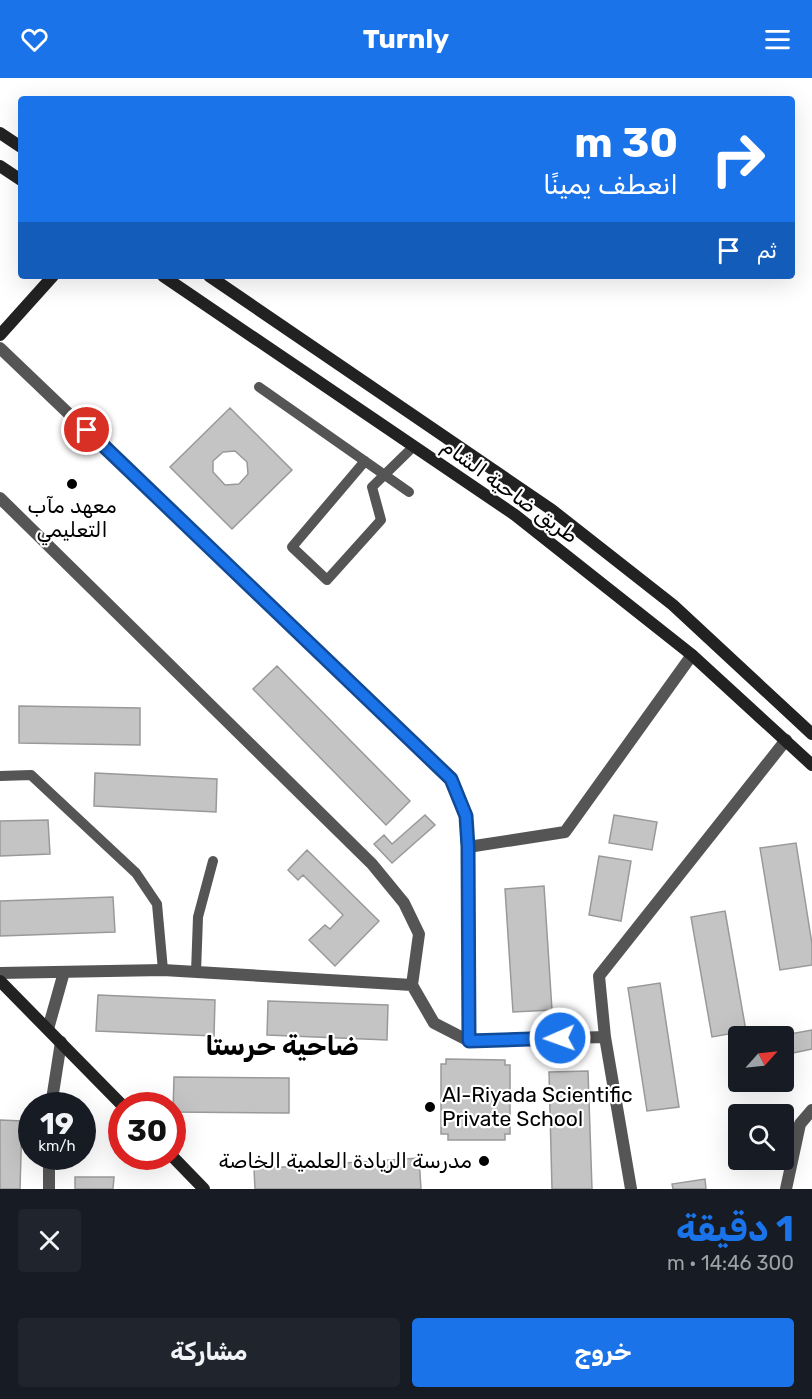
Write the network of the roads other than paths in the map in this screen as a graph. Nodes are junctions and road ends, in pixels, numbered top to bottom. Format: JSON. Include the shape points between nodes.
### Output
{"nodes":[{"id":1,"x":0,"y":133,"type":"edge"},
{"id":2,"x":18,"y":145,"type":"edge"},
{"id":3,"x":0,"y":166,"type":"edge"},
{"id":4,"x":18,"y":178,"type":"edge"},
{"id":5,"x":50,"y":279,"type":"edge"},
{"id":6,"x":167,"y":279,"type":"edge"},
{"id":7,"x":213,"y":279,"type":"edge"},
{"id":8,"x":0,"y":335,"type":"edge"},
{"id":9,"x":0,"y":348,"type":"edge"},
{"id":10,"x":259,"y":387,"type":"dead end"},
{"id":11,"x":414,"y":446,"type":"junction"},
{"id":12,"x":365,"y":461,"type":"junction"},
{"id":13,"x":384,"y":474,"type":"junction"},
{"id":14,"x":409,"y":492,"type":"dead end"},
{"id":15,"x":0,"y":498,"type":"edge"},
{"id":16,"x":692,"y":656,"type":"junction"},
{"id":17,"x":812,"y":734,"type":"edge"},
{"id":18,"x":786,"y":740,"type":"junction"},
{"id":19,"x":812,"y":765,"type":"edge"},
{"id":20,"x":0,"y":776,"type":"edge"},
{"id":21,"x":468,"y":847,"type":"junction"},
{"id":22,"x":213,"y":861,"type":"dead end"},
{"id":23,"x":163,"y":970,"type":"junction"},
{"id":24,"x":64,"y":972,"type":"junction"},
{"id":25,"x":196,"y":972,"type":"junction"},
{"id":26,"x":0,"y":973,"type":"edge"},
{"id":27,"x":0,"y":981,"type":"edge"},
{"id":28,"x":412,"y":985,"type":"junction"},
{"id":29,"x":48,"y":1029,"type":"junction"},
{"id":30,"x":605,"y":1036,"type":"junction"},
{"id":31,"x":469,"y":1041,"type":"junction"},
{"id":32,"x":61,"y":1042,"type":"junction"},
{"id":33,"x":53,"y":1092,"type":"edge"},
{"id":34,"x":109,"y":1092,"type":"edge"},
{"id":35,"x":812,"y":1110,"type":"edge"},
{"id":36,"x":49,"y":1170,"type":"edge"},
{"id":37,"x":186,"y":1170,"type":"edge"},
{"id":38,"x":49,"y":1189,"type":"edge"},
{"id":39,"x":204,"y":1189,"type":"edge"},
{"id":40,"x":631,"y":1189,"type":"edge"},
{"id":41,"x":786,"y":1189,"type":"edge"}],
"edges":[{"from":1,"to":2,"type":"main road"},
{"from":3,"to":4,"type":"main road"},
{"from":5,"to":8,"type":"main road"},
{"from":6,"to":11,"type":"main road","name":"طريق ضاحية الشام"},
{"from":7,"to":17,"type":"main road","name":"طريق ضاحية الشام","via":[[552,510],[673,605]]},
{"from":9,"to":21,"type":"street","via":[[451,779],[466,816]]},
{"from":10,"to":12,"type":"lane"},
{"from":11,"to":13,"type":"lane"},
{"from":11,"to":16,"type":"main road","name":"طريق ضاحية الشام","via":[[515,515]]},
{"from":12,"to":13,"type":"lane"},
{"from":12,"to":13,"type":"lane","via":[[292,547],[327,580],[381,520],[372,487]]},
{"from":13,"to":14,"type":"lane"},
{"from":15,"to":28,"type":"street","via":[[372,864],[404,903],[419,934]]},
{"from":16,"to":18,"type":"main road","name":"طريق ضاحية الشام"},
{"from":16,"to":21,"type":"street","via":[[566,832]]},
{"from":18,"to":19,"type":"main road","name":"طريق ضاحية الشام"},
{"from":18,"to":30,"type":"street","via":[[599,976]]},
{"from":20,"to":23,"type":"lane","via":[[31,775],[136,873],[157,904]]},
{"from":21,"to":31,"type":"street"},
{"from":22,"to":25,"type":"lane","via":[[198,917]]},
{"from":23,"to":24,"type":"street"},
{"from":23,"to":25,"type":"street"},
{"from":24,"to":26,"type":"street"},
{"from":24,"to":29,"type":"street"},
{"from":25,"to":28,"type":"street"},
{"from":27,"to":29,"type":"main road"},
{"from":28,"to":31,"type":"street","via":[[434,1023]]},
{"from":29,"to":32,"type":"main road"},
{"from":30,"to":31,"type":"street"},
{"from":30,"to":40,"type":"street"},
{"from":32,"to":33,"type":"street"},
{"from":32,"to":34,"type":"main road"},
{"from":35,"to":41,"type":"street","via":[[800,1124]]},
{"from":36,"to":38,"type":"street"},
{"from":37,"to":39,"type":"main road"}]}
